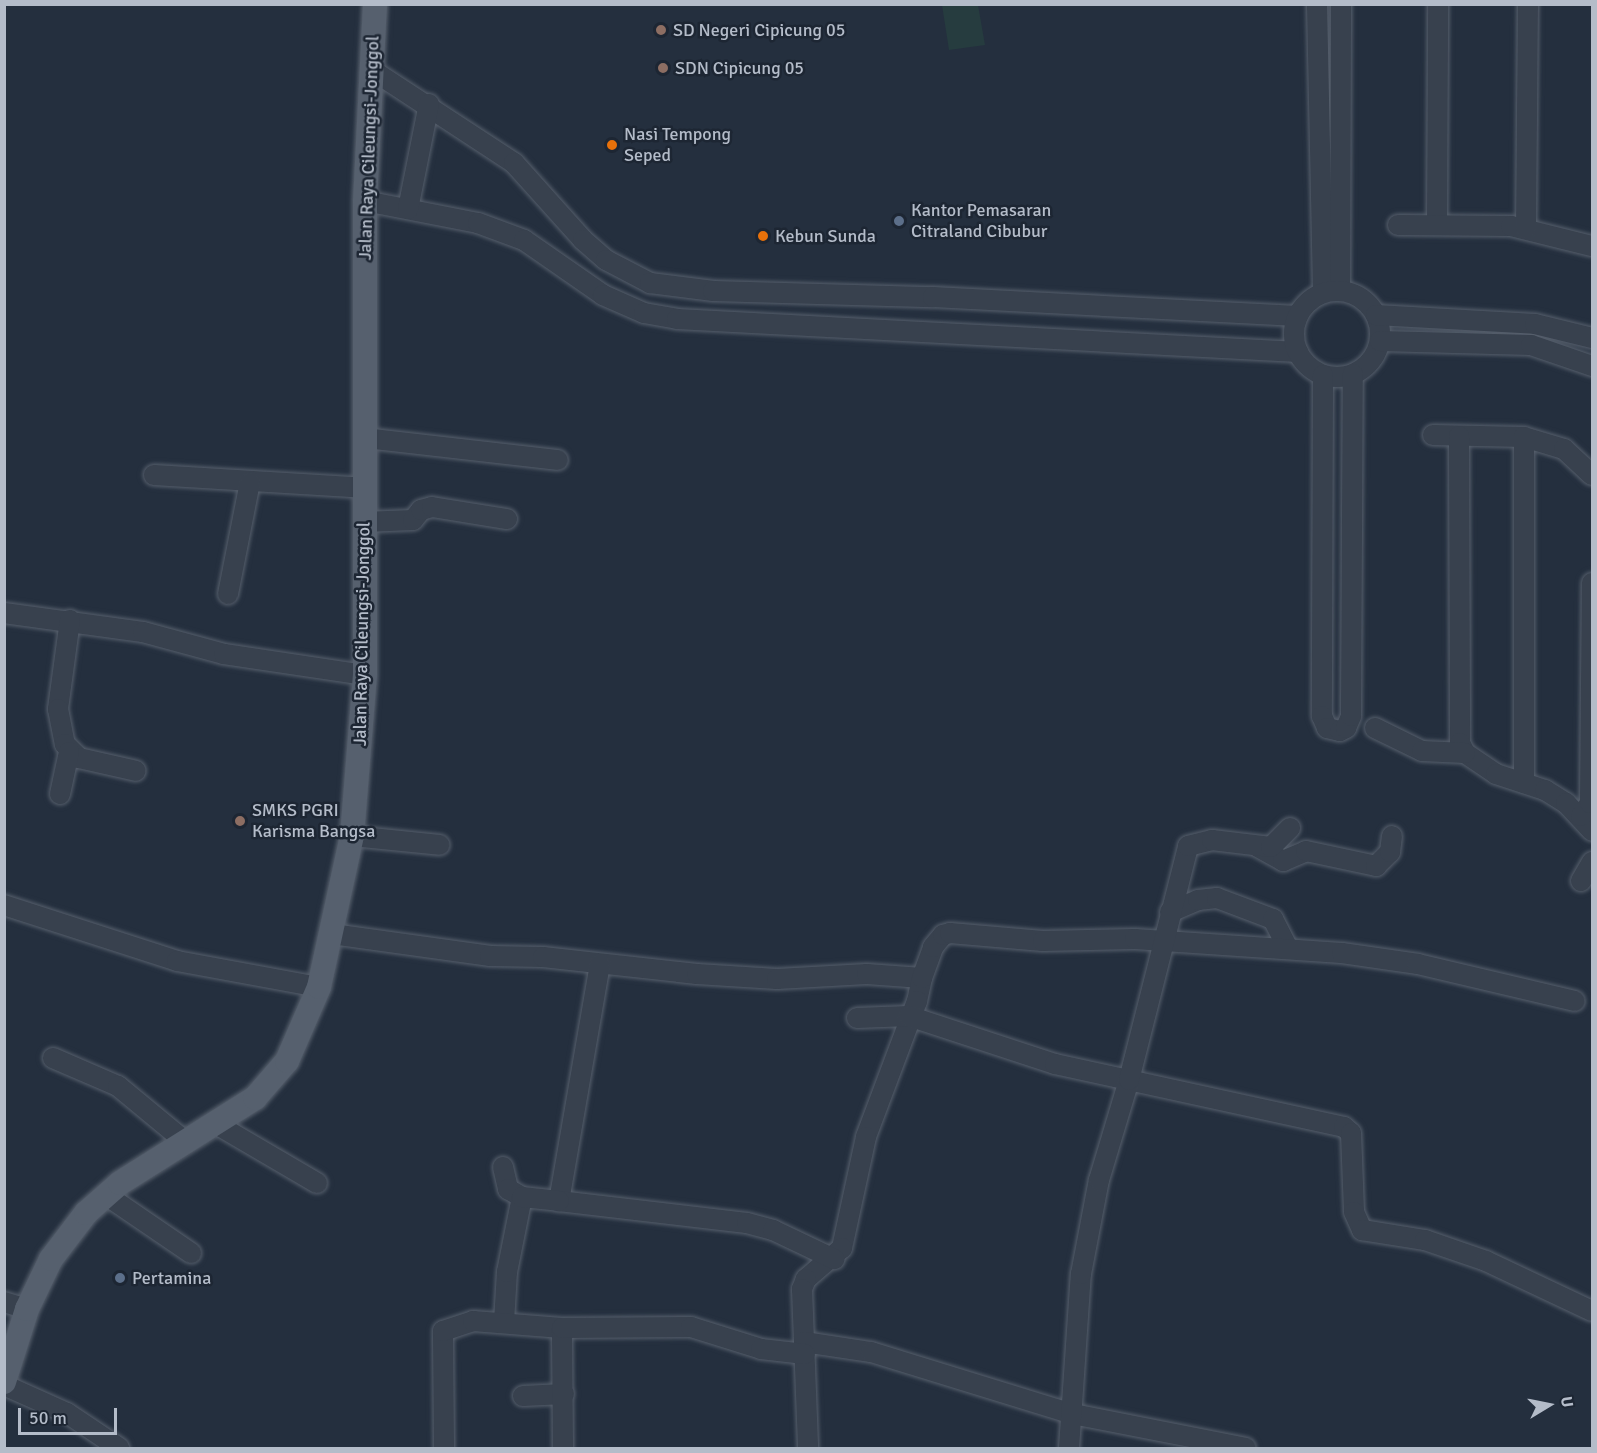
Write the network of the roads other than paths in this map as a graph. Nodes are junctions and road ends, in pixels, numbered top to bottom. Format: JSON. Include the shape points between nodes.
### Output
{"nodes":[{"id":1,"x":375,"y":4,"type":"edge"},
{"id":2,"x":1317,"y":4,"type":"edge"},
{"id":3,"x":1341,"y":4,"type":"edge"},
{"id":4,"x":1438,"y":4,"type":"edge"},
{"id":5,"x":1528,"y":4,"type":"edge"},
{"id":6,"x":372,"y":70,"type":"junction"},
{"id":7,"x":429,"y":105,"type":"junction"},
{"id":8,"x":365,"y":201,"type":"junction"},
{"id":9,"x":408,"y":209,"type":"junction"},
{"id":10,"x":1331,"y":221,"type":"junction"},
{"id":11,"x":1398,"y":225,"type":"dead end"},
{"id":12,"x":1437,"y":225,"type":"junction"},
{"id":13,"x":1526,"y":229,"type":"junction"},
{"id":14,"x":1593,"y":246,"type":"edge"},
{"id":15,"x":1332,"y":291,"type":"junction"},
{"id":16,"x":856,"y":296,"type":"junction"},
{"id":17,"x":976,"y":300,"type":"junction"},
{"id":18,"x":1376,"y":315,"type":"junction"},
{"id":19,"x":1298,"y":316,"type":"junction"},
{"id":20,"x":856,"y":328,"type":"junction"},
{"id":21,"x":972,"y":334,"type":"junction"},
{"id":22,"x":1593,"y":338,"type":"edge"},
{"id":23,"x":1380,"y":341,"type":"junction"},
{"id":24,"x":1298,"y":352,"type":"junction"},
{"id":25,"x":1593,"y":366,"type":"edge"},
{"id":26,"x":1353,"y":374,"type":"junction"},
{"id":27,"x":1323,"y":375,"type":"junction"},
{"id":28,"x":1433,"y":435,"type":"dead end"},
{"id":29,"x":1459,"y":436,"type":"junction"},
{"id":30,"x":1524,"y":437,"type":"junction"},
{"id":31,"x":364,"y":438,"type":"junction"},
{"id":32,"x":558,"y":459,"type":"dead end"},
{"id":33,"x":154,"y":475,"type":"dead end"},
{"id":34,"x":1593,"y":475,"type":"edge"},
{"id":35,"x":250,"y":482,"type":"junction"},
{"id":36,"x":364,"y":488,"type":"junction"},
{"id":37,"x":507,"y":519,"type":"dead end"},
{"id":38,"x":364,"y":522,"type":"junction"},
{"id":39,"x":1593,"y":583,"type":"edge"},
{"id":40,"x":228,"y":594,"type":"dead end"},
{"id":41,"x":4,"y":613,"type":"edge"},
{"id":42,"x":70,"y":620,"type":"junction"},
{"id":43,"x":364,"y":675,"type":"junction"},
{"id":44,"x":1375,"y":728,"type":"dead end"},
{"id":45,"x":69,"y":752,"type":"junction"},
{"id":46,"x":1465,"y":753,"type":"junction"},
{"id":47,"x":136,"y":771,"type":"dead end"},
{"id":48,"x":1524,"y":783,"type":"junction"},
{"id":49,"x":60,"y":794,"type":"dead end"},
{"id":50,"x":1587,"y":824,"type":"edge"},
{"id":51,"x":1290,"y":828,"type":"dead end"},
{"id":52,"x":352,"y":836,"type":"junction"},
{"id":53,"x":1392,"y":836,"type":"dead end"},
{"id":54,"x":440,"y":845,"type":"dead end"},
{"id":55,"x":1258,"y":847,"type":"junction"},
{"id":56,"x":1593,"y":862,"type":"edge"},
{"id":57,"x":1581,"y":881,"type":"dead end"},
{"id":58,"x":4,"y":905,"type":"edge"},
{"id":59,"x":1170,"y":912,"type":"junction"},
{"id":60,"x":333,"y":934,"type":"junction"},
{"id":61,"x":1161,"y":942,"type":"junction"},
{"id":62,"x":1287,"y":947,"type":"junction"},
{"id":63,"x":600,"y":964,"type":"junction"},
{"id":64,"x":922,"y":978,"type":"junction"},
{"id":65,"x":319,"y":987,"type":"junction"},
{"id":66,"x":1575,"y":1001,"type":"dead end"},
{"id":67,"x":909,"y":1016,"type":"junction"},
{"id":68,"x":857,"y":1018,"type":"dead end"},
{"id":69,"x":53,"y":1058,"type":"dead end"},
{"id":70,"x":1130,"y":1080,"type":"junction"},
{"id":71,"x":216,"y":1124,"type":"junction"},
{"id":72,"x":187,"y":1143,"type":"junction"},
{"id":73,"x":503,"y":1167,"type":"dead end"},
{"id":74,"x":317,"y":1183,"type":"dead end"},
{"id":75,"x":106,"y":1195,"type":"junction"},
{"id":76,"x":522,"y":1197,"type":"junction"},
{"id":77,"x":559,"y":1201,"type":"junction"},
{"id":78,"x":191,"y":1253,"type":"dead end"},
{"id":79,"x":834,"y":1259,"type":"junction"},
{"id":80,"x":16,"y":1306,"type":"edge"},
{"id":81,"x":1593,"y":1311,"type":"edge"},
{"id":82,"x":504,"y":1322,"type":"junction"},
{"id":83,"x":562,"y":1328,"type":"junction"},
{"id":84,"x":805,"y":1348,"type":"junction"},
{"id":85,"x":4,"y":1384,"type":"edge"},
{"id":86,"x":564,"y":1394,"type":"junction"},
{"id":87,"x":523,"y":1396,"type":"dead end"},
{"id":88,"x":1073,"y":1414,"type":"junction"},
{"id":89,"x":119,"y":1449,"type":"edge"},
{"id":90,"x":444,"y":1449,"type":"edge"},
{"id":91,"x":563,"y":1449,"type":"edge"},
{"id":92,"x":808,"y":1449,"type":"edge"},
{"id":93,"x":1069,"y":1449,"type":"edge"},
{"id":94,"x":1246,"y":1449,"type":"edge"}],
"edges":[{"from":1,"to":6,"type":"main road","name":"Jalan Raya Cileungsi-Jonggol"},
{"from":2,"to":10,"type":"street"},
{"from":3,"to":10,"type":"street"},
{"from":4,"to":12,"type":"street"},
{"from":5,"to":13,"type":"street"},
{"from":6,"to":7,"type":"street"},
{"from":6,"to":8,"type":"main road","name":"Jalan Raya Cileungsi-Jonggol"},
{"from":7,"to":9,"type":"street"},
{"from":7,"to":16,"type":"street","via":[[514,163],[583,240],[630,275],[672,288]]},
{"from":8,"to":9,"type":"street"},
{"from":8,"to":31,"type":"main road","name":"Jalan Raya Cileungsi-Jonggol"},
{"from":9,"to":20,"type":"street","via":[[477,223],[524,240],[603,295],[644,313],[677,319]]},
{"from":10,"to":15,"type":"street"},
{"from":11,"to":12,"type":"street"},
{"from":12,"to":13,"type":"street"},
{"from":13,"to":14,"type":"street"},
{"from":15,"to":18,"type":"street","via":[[1364,300]]},
{"from":15,"to":19,"type":"street","via":[[1308,301]]},
{"from":16,"to":17,"type":"street"},
{"from":16,"to":20,"type":"street"},
{"from":17,"to":19,"type":"street"},
{"from":17,"to":21,"type":"street"},
{"from":18,"to":22,"type":"street","via":[[1535,324]]},
{"from":18,"to":23,"type":"street"},
{"from":19,"to":24,"type":"street","via":[[1294,334]]},
{"from":20,"to":21,"type":"street"},
{"from":21,"to":24,"type":"street"},
{"from":23,"to":25,"type":"street","via":[[1531,345]]},
{"from":23,"to":26,"type":"street","via":[[1371,361]]},
{"from":24,"to":27,"type":"street","via":[[1308,366]]},
{"from":26,"to":27,"type":"street"},
{"from":26,"to":27,"type":"street","via":[[1351,716],[1346,728],[1334,732],[1323,723],[1322,716]]},
{"from":28,"to":29,"type":"street"},
{"from":29,"to":30,"type":"street"},
{"from":29,"to":46,"type":"street","via":[[1460,743]]},
{"from":30,"to":34,"type":"street","via":[[1564,449]]},
{"from":30,"to":48,"type":"street"},
{"from":31,"to":32,"type":"street"},
{"from":31,"to":36,"type":"main road","name":"Jalan Raya Cileungsi-Jonggol"},
{"from":33,"to":35,"type":"street"},
{"from":35,"to":36,"type":"street"},
{"from":35,"to":40,"type":"street"},
{"from":36,"to":38,"type":"main road","name":"Jalan Raya Cileungsi-Jonggol"},
{"from":37,"to":38,"type":"street","via":[[432,507],[421,510],[413,520]]},
{"from":38,"to":43,"type":"main road","name":"Jalan Raya Cileungsi-Jonggol"},
{"from":39,"to":50,"type":"street"},
{"from":41,"to":42,"type":"street"},
{"from":42,"to":43,"type":"street","via":[[143,632],[224,654]]},
{"from":42,"to":45,"type":"street","via":[[58,709]]},
{"from":43,"to":52,"type":"main road","name":"Jalan Raya Cileungsi-Jonggol"},
{"from":44,"to":46,"type":"street","via":[[1422,751]]},
{"from":45,"to":47,"type":"street"},
{"from":45,"to":49,"type":"street"},
{"from":46,"to":48,"type":"street","via":[[1496,774]]},
{"from":48,"to":50,"type":"street","via":[[1545,790]]},
{"from":51,"to":55,"type":"street","via":[[1279,843]]},
{"from":52,"to":54,"type":"street"},
{"from":52,"to":60,"type":"main road","name":"Jalan Raya Cileungsi-Jonggol"},
{"from":53,"to":55,"type":"street","via":[[1390,852],[1376,866],[1318,852],[1282,861]]},
{"from":55,"to":59,"type":"street","via":[[1212,840],[1188,846]]},
{"from":56,"to":57,"type":"street"},
{"from":58,"to":65,"type":"street","via":[[177,961]]},
{"from":59,"to":61,"type":"street"},
{"from":59,"to":62,"type":"street","via":[[1198,900],[1217,898],[1274,919]]},
{"from":60,"to":63,"type":"street","via":[[490,956]]},
{"from":60,"to":65,"type":"main road","name":"Jalan Raya Cileungsi-Jonggol"},
{"from":61,"to":62,"type":"street"},
{"from":61,"to":64,"type":"street","via":[[1043,941],[950,933],[933,947]]},
{"from":61,"to":70,"type":"street"},
{"from":62,"to":66,"type":"street","via":[[1418,964]]},
{"from":63,"to":64,"type":"street","via":[[777,979],[867,974]]},
{"from":63,"to":77,"type":"street"},
{"from":64,"to":67,"type":"street"},
{"from":65,"to":71,"type":"main road","name":"Jalan Raya Cileungsi-Jonggol","via":[[288,1061],[255,1098]]},
{"from":67,"to":68,"type":"street"},
{"from":67,"to":70,"type":"street","via":[[1055,1064]]},
{"from":67,"to":79,"type":"street","via":[[866,1137],[853,1186],[849,1228]]},
{"from":69,"to":72,"type":"street","via":[[118,1086]]},
{"from":70,"to":81,"type":"street","via":[[1344,1127],[1351,1133],[1354,1212],[1362,1230],[1425,1240],[1486,1261]]},
{"from":70,"to":88,"type":"street","via":[[1099,1180],[1081,1274]]},
{"from":71,"to":72,"type":"main road","name":"Jalan Raya Cileungsi-Jonggol"},
{"from":71,"to":74,"type":"street"},
{"from":72,"to":75,"type":"main road","name":"Jalan Raya Cileungsi-Jonggol"},
{"from":73,"to":76,"type":"street","via":[[508,1189]]},
{"from":75,"to":78,"type":"street"},
{"from":75,"to":80,"type":"main road","name":"Jalan Raya Cileungsi-Jonggol","via":[[86,1213]]},
{"from":76,"to":77,"type":"street"},
{"from":76,"to":82,"type":"street","via":[[507,1272]]},
{"from":77,"to":79,"type":"street","via":[[747,1223],[773,1230]]},
{"from":79,"to":84,"type":"street","via":[[803,1284]]},
{"from":80,"to":85,"type":"main road","name":"Jalan Raya Cileungsi-Jonggol"},
{"from":82,"to":83,"type":"street"},
{"from":82,"to":90,"type":"street","via":[[459,1323],[440,1335]]},
{"from":83,"to":84,"type":"street","via":[[691,1326],[761,1349]]},
{"from":83,"to":86,"type":"street"},
{"from":84,"to":88,"type":"street","via":[[871,1352]]},
{"from":84,"to":92,"type":"street"},
{"from":85,"to":89,"type":"street","via":[[67,1413]]},
{"from":86,"to":87,"type":"street"},
{"from":86,"to":91,"type":"street"},
{"from":88,"to":93,"type":"street"},
{"from":88,"to":94,"type":"street"}]}
